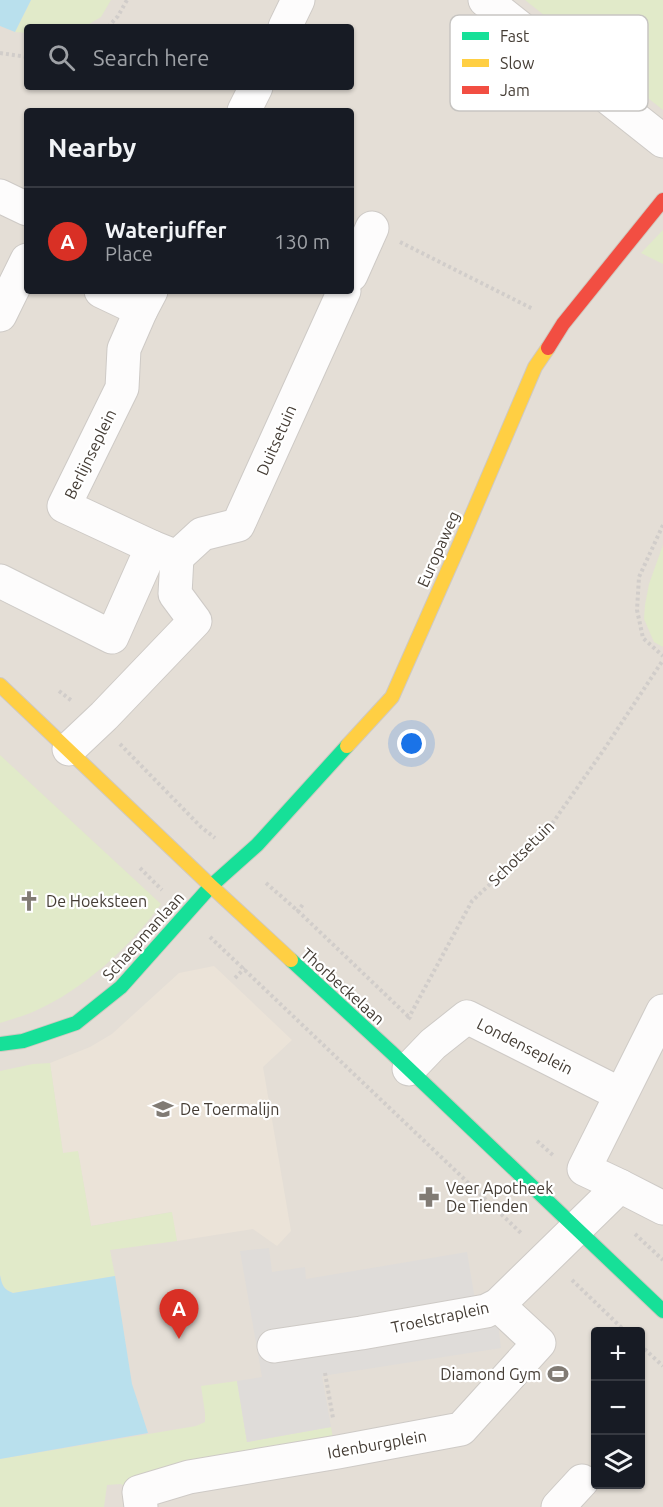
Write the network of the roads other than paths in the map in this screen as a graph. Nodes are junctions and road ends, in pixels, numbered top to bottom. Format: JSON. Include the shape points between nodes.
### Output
{"nodes":[{"id":1,"x":298,"y":0,"type":"edge"},
{"id":2,"x":485,"y":0,"type":"edge"},
{"id":3,"x":504,"y":15,"type":"edge"},
{"id":4,"x":286,"y":24,"type":"edge"},
{"id":5,"x":254,"y":90,"type":"edge"},
{"id":6,"x":246,"y":108,"type":"edge"},
{"id":7,"x":625,"y":111,"type":"edge"},
{"id":8,"x":663,"y":141,"type":"edge"},
{"id":9,"x":0,"y":196,"type":"edge"},
{"id":10,"x":663,"y":200,"type":"edge"},
{"id":11,"x":24,"y":208,"type":"edge"},
{"id":12,"x":372,"y":228,"type":"road end"},
{"id":13,"x":24,"y":266,"type":"edge"},
{"id":14,"x":354,"y":268,"type":"edge"},
{"id":15,"x":114,"y":294,"type":"edge"},
{"id":16,"x":343,"y":294,"type":"edge"},
{"id":17,"x":146,"y":301,"type":"edge"},
{"id":18,"x":0,"y":315,"type":"edge"},
{"id":19,"x":165,"y":552,"type":"junction"},
{"id":20,"x":0,"y":581,"type":"edge"},
{"id":21,"x":0,"y":685,"type":"edge"},
{"id":22,"x":69,"y":749,"type":"junction"},
{"id":23,"x":211,"y":886,"type":"junction"},
{"id":24,"x":663,"y":1011,"type":"edge"},
{"id":25,"x":0,"y":1044,"type":"edge"},
{"id":26,"x":400,"y":1061,"type":"junction"},
{"id":27,"x":620,"y":1094,"type":"junction"},
{"id":28,"x":612,"y":1195,"type":"junction"},
{"id":29,"x":663,"y":1208,"type":"edge"},
{"id":30,"x":577,"y":1229,"type":"junction"},
{"id":31,"x":498,"y":1305,"type":"junction"},
{"id":32,"x":663,"y":1311,"type":"edge"},
{"id":33,"x":274,"y":1346,"type":"dead end"},
{"id":34,"x":582,"y":1480,"type":"dead end"},
{"id":35,"x":141,"y":1507,"type":"edge"},
{"id":36,"x":558,"y":1507,"type":"edge"}],
"edges":[{"from":1,"to":4,"type":"street"},
{"from":2,"to":3,"type":"street"},
{"from":5,"to":6,"type":"street"},
{"from":7,"to":8,"type":"street"},
{"from":9,"to":11,"type":"street"},
{"from":10,"to":23,"type":"street","name":"Europaweg","via":[[563,324],[535,367],[392,696],[257,845]]},
{"from":12,"to":14,"type":"street"},
{"from":13,"to":18,"type":"street"},
{"from":15,"to":17,"type":"street","name":"Berlijnseplein"},
{"from":16,"to":19,"type":"street","name":"Duitsetuin","via":[[238,525],[202,534]]},
{"from":17,"to":19,"type":"street","name":"Berlijnseplein","via":[[124,349],[122,388],[64,506]]},
{"from":19,"to":20,"type":"street","name":"Duitsetuin","via":[[112,637]]},
{"from":19,"to":22,"type":"street","via":[[175,594],[195,621]]},
{"from":21,"to":22,"type":"street","name":"Thorbeckelaan"},
{"from":22,"to":23,"type":"street","name":"Thorbeckelaan"},
{"from":23,"to":25,"type":"street","name":"Schaepmanlaan","via":[[121,987],[76,1023],[23,1041]]},
{"from":23,"to":26,"type":"street","name":"Thorbeckelaan"},
{"from":24,"to":27,"type":"street"},
{"from":26,"to":27,"type":"street","name":"Londenseplein","via":[[433,1044],[467,1017]]},
{"from":26,"to":30,"type":"street","name":"Thorbeckelaan"},
{"from":27,"to":28,"type":"street","via":[[584,1169]]},
{"from":28,"to":29,"type":"street"},
{"from":28,"to":30,"type":"street","name":"Troelstraplein"},
{"from":30,"to":31,"type":"street","name":"Troelstraplein"},
{"from":30,"to":32,"type":"street","name":"Thorbeckelaan"},
{"from":31,"to":33,"type":"street","name":"Troelstraplein","via":[[486,1311]]},
{"from":31,"to":35,"type":"street","name":"Idenburgplein","via":[[539,1343],[461,1429],[189,1477],[139,1492]]},
{"from":34,"to":36,"type":"street"}]}
